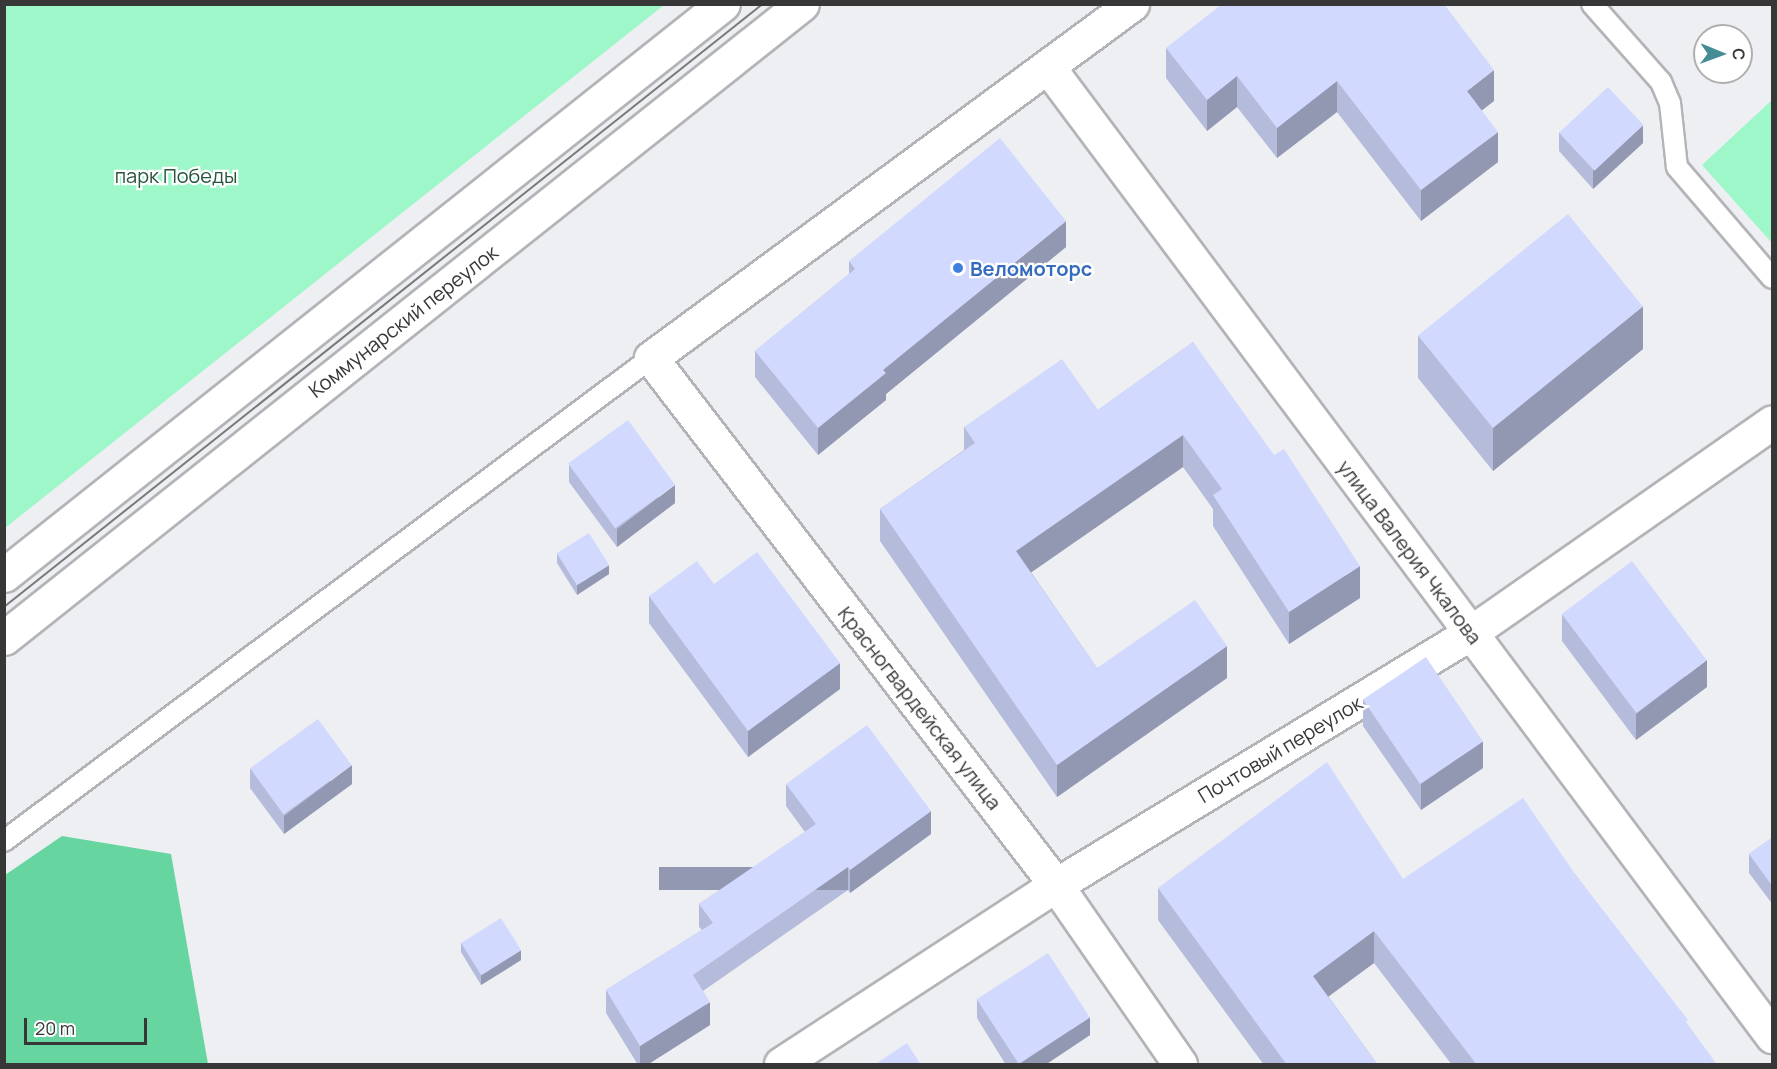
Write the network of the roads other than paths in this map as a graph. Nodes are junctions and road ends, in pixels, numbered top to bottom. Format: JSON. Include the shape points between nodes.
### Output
{"nodes":[{"id":1,"x":723,"y":4,"type":"edge"},
{"id":2,"x":802,"y":4,"type":"edge"},
{"id":3,"x":1132,"y":4,"type":"edge"},
{"id":4,"x":1592,"y":4,"type":"edge"},
{"id":5,"x":1048,"y":67,"type":"junction"},
{"id":6,"x":1773,"y":278,"type":"edge"},
{"id":7,"x":651,"y":358,"type":"junction"},
{"id":8,"x":1773,"y":422,"type":"edge"},
{"id":9,"x":4,"y":575,"type":"edge"},
{"id":10,"x":1470,"y":633,"type":"junction"},
{"id":11,"x":4,"y":638,"type":"edge"},
{"id":12,"x":4,"y":841,"type":"edge"},
{"id":13,"x":1056,"y":885,"type":"junction"},
{"id":14,"x":1773,"y":1036,"type":"edge"},
{"id":15,"x":781,"y":1065,"type":"edge"},
{"id":16,"x":1180,"y":1065,"type":"edge"}],
"edges":[{"from":1,"to":9,"type":"street"},
{"from":2,"to":11,"type":"street","name":"Коммунарский переулок"},
{"from":3,"to":5,"type":"street"},
{"from":4,"to":6,"type":"lane","via":[[1661,82],[1670,103],[1677,167]]},
{"from":5,"to":7,"type":"street"},
{"from":5,"to":10,"type":"street","name":"улица Валерия Чкалова"},
{"from":7,"to":12,"type":"lane"},
{"from":7,"to":13,"type":"street","name":"Красногвардейская улица"},
{"from":8,"to":10,"type":"street","name":"Почтовый переулок"},
{"from":10,"to":13,"type":"street","name":"Почтовый переулок"},
{"from":10,"to":14,"type":"street","name":"улица Валерия Чкалова"},
{"from":13,"to":15,"type":"street","name":"Почтовый переулок"},
{"from":13,"to":16,"type":"street","name":"Красногвардейская улица"}]}
